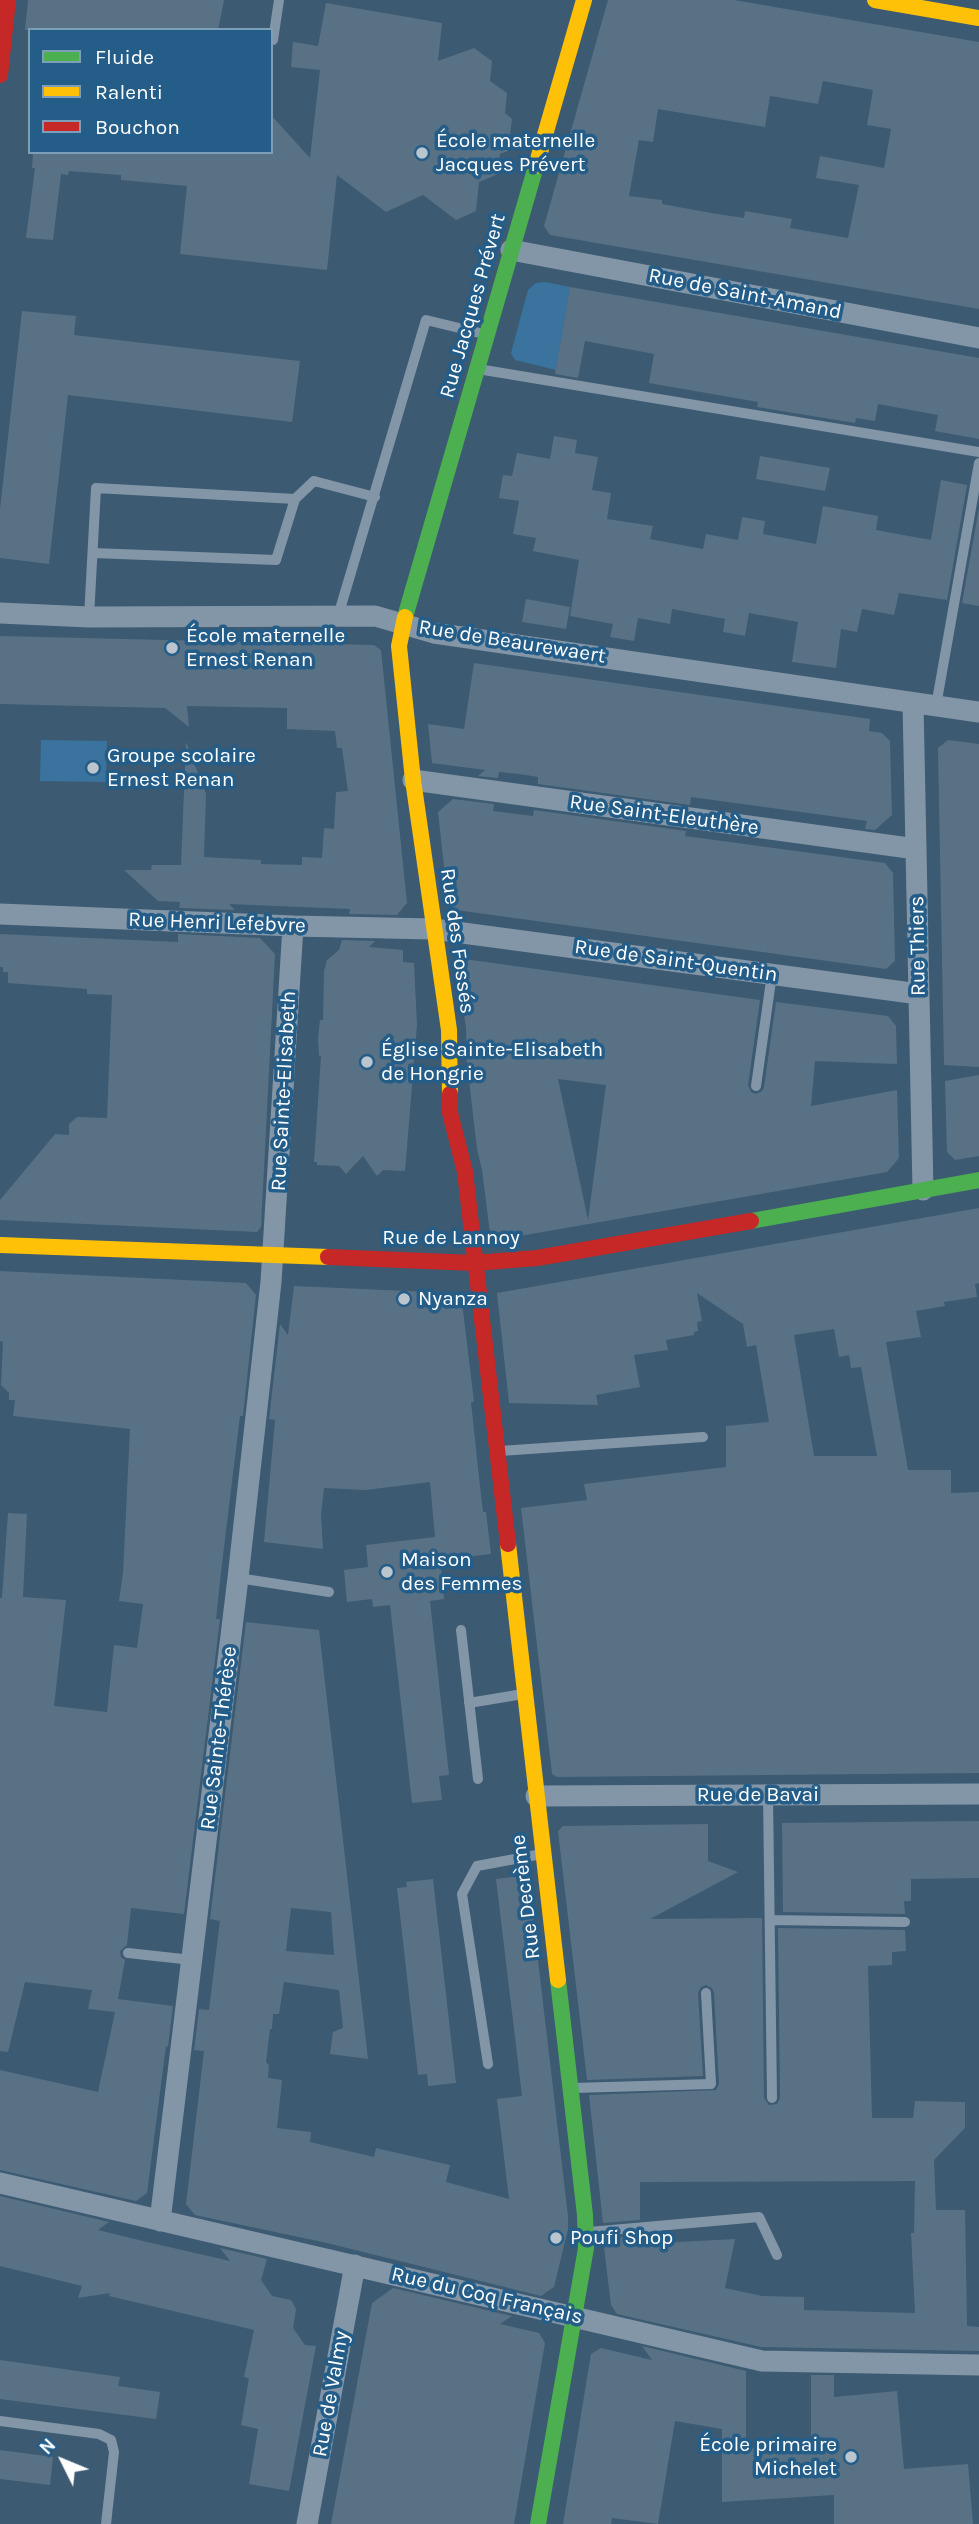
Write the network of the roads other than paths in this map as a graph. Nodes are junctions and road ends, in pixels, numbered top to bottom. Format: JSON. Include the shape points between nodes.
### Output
{"nodes":[{"id":1,"x":8,"y":0,"type":"edge"},
{"id":2,"x":279,"y":0,"type":"edge"},
{"id":3,"x":583,"y":0,"type":"edge"},
{"id":4,"x":883,"y":1,"type":"edge"},
{"id":5,"x":979,"y":18,"type":"edge"},
{"id":6,"x":273,"y":40,"type":"dead end"},
{"id":7,"x":1,"y":61,"type":"edge"},
{"id":8,"x":511,"y":250,"type":"junction"},
{"id":9,"x":487,"y":335,"type":"junction"},
{"id":10,"x":979,"y":338,"type":"edge"},
{"id":11,"x":477,"y":369,"type":"junction"},
{"id":12,"x":979,"y":452,"type":"edge"},
{"id":13,"x":979,"y":463,"type":"edge"},
{"id":14,"x":375,"y":497,"type":"junction"},
{"id":15,"x":295,"y":499,"type":"junction"},
{"id":16,"x":93,"y":553,"type":"junction"},
{"id":17,"x":0,"y":613,"type":"edge"},
{"id":18,"x":338,"y":616,"type":"junction"},
{"id":19,"x":89,"y":617,"type":"junction"},
{"id":20,"x":403,"y":624,"type":"junction"},
{"id":21,"x":913,"y":702,"type":"junction"},
{"id":22,"x":936,"y":706,"type":"junction"},
{"id":23,"x":979,"y":712,"type":"edge"},
{"id":24,"x":413,"y":780,"type":"junction"},
{"id":25,"x":916,"y":849,"type":"junction"},
{"id":26,"x":0,"y":914,"type":"edge"},
{"id":27,"x":293,"y":926,"type":"junction"},
{"id":28,"x":433,"y":929,"type":"junction"},
{"id":29,"x":772,"y":974,"type":"junction"},
{"id":30,"x":919,"y":994,"type":"junction"},
{"id":31,"x":756,"y":1086,"type":"dead end"},
{"id":32,"x":979,"y":1180,"type":"edge"},
{"id":33,"x":923,"y":1190,"type":"junction"},
{"id":34,"x":0,"y":1245,"type":"edge"},
{"id":35,"x":274,"y":1256,"type":"junction"},
{"id":36,"x":474,"y":1263,"type":"junction"},
{"id":37,"x":703,"y":1437,"type":"dead end"},
{"id":38,"x":497,"y":1451,"type":"junction"},
{"id":39,"x":238,"y":1578,"type":"junction"},
{"id":40,"x":329,"y":1592,"type":"dead end"},
{"id":41,"x":461,"y":1630,"type":"dead end"},
{"id":42,"x":525,"y":1694,"type":"junction"},
{"id":43,"x":469,"y":1703,"type":"junction"},
{"id":44,"x":478,"y":1779,"type":"dead end"},
{"id":45,"x":979,"y":1794,"type":"edge"},
{"id":46,"x":768,"y":1795,"type":"junction"},
{"id":47,"x":536,"y":1796,"type":"junction"},
{"id":48,"x":542,"y":1854,"type":"junction"},
{"id":49,"x":770,"y":1920,"type":"junction"},
{"id":50,"x":905,"y":1922,"type":"dead end"},
{"id":51,"x":128,"y":1953,"type":"dead end"},
{"id":52,"x":192,"y":1960,"type":"junction"},
{"id":53,"x":706,"y":1993,"type":"dead end"},
{"id":54,"x":488,"y":2064,"type":"dead end"},
{"id":55,"x":570,"y":2089,"type":"junction"},
{"id":56,"x":772,"y":2098,"type":"dead end"},
{"id":57,"x":0,"y":2183,"type":"edge"},
{"id":58,"x":160,"y":2221,"type":"junction"},
{"id":59,"x":586,"y":2233,"type":"junction"},
{"id":60,"x":776,"y":2255,"type":"dead end"},
{"id":61,"x":355,"y":2265,"type":"junction"},
{"id":62,"x":575,"y":2317,"type":"junction"},
{"id":63,"x":979,"y":2365,"type":"edge"},
{"id":64,"x":0,"y":2421,"type":"edge"},
{"id":65,"x":106,"y":2524,"type":"edge"},
{"id":66,"x":307,"y":2524,"type":"edge"},
{"id":67,"x":538,"y":2524,"type":"edge"}],
"edges":[{"from":1,"to":7,"type":"street"},
{"from":2,"to":6,"type":"lane"},
{"from":3,"to":8,"type":"street","name":"Rue Jacques Prévert"},
{"from":4,"to":5,"type":"street"},
{"from":8,"to":9,"type":"street","name":"Rue Jacques Prévert"},
{"from":8,"to":10,"type":"street","name":"Rue de Saint-Amand"},
{"from":9,"to":11,"type":"street","name":"Rue Jacques Prévert"},
{"from":9,"to":14,"type":"lane","via":[[426,320]]},
{"from":11,"to":12,"type":"lane"},
{"from":11,"to":20,"type":"street","name":"Rue Jacques Prévert"},
{"from":13,"to":22,"type":"lane"},
{"from":14,"to":15,"type":"lane","via":[[314,481]]},
{"from":14,"to":18,"type":"lane"},
{"from":15,"to":16,"type":"lane","via":[[276,560]]},
{"from":15,"to":16,"type":"lane","via":[[96,488]]},
{"from":16,"to":19,"type":"lane"},
{"from":17,"to":19,"type":"street","name":"Rue de Beaurewaert"},
{"from":18,"to":19,"type":"street","name":"Rue de Beaurewaert"},
{"from":18,"to":20,"type":"street","name":"Rue de Beaurewaert","via":[[375,616]]},
{"from":20,"to":21,"type":"street","name":"Rue de Beaurewaert","via":[[433,633]]},
{"from":20,"to":24,"type":"street","name":"Rue des Fossés","via":[[399,646]]},
{"from":21,"to":22,"type":"street","name":"Rue de Beaurewaert"},
{"from":21,"to":25,"type":"street","name":"Rue Thiers"},
{"from":22,"to":23,"type":"street","name":"Rue de Beaurewaert"},
{"from":24,"to":25,"type":"street","name":"Rue Saint-Eleuthère"},
{"from":24,"to":28,"type":"street","name":"Rue des Fossés"},
{"from":25,"to":30,"type":"street","name":"Rue Thiers"},
{"from":26,"to":27,"type":"street","name":"Rue Henri Lefebvre"},
{"from":27,"to":28,"type":"street","name":"Rue Henri Lefebvre"},
{"from":27,"to":35,"type":"street","name":"Rue Sainte-Elisabeth"},
{"from":28,"to":29,"type":"street","name":"Rue de Saint-Quentin"},
{"from":28,"to":36,"type":"street","name":"Rue des Fossés","via":[[449,1030],[452,1122],[465,1172]]},
{"from":29,"to":30,"type":"street","name":"Rue de Saint-Quentin"},
{"from":29,"to":31,"type":"lane"},
{"from":30,"to":33,"type":"street","name":"Rue Thiers"},
{"from":32,"to":33,"type":"street","name":"Rue de Lannoy"},
{"from":33,"to":36,"type":"street","name":"Rue de Lannoy","via":[[574,1252]]},
{"from":34,"to":35,"type":"street","name":"Rue de Lannoy"},
{"from":35,"to":36,"type":"street","name":"Rue de Lannoy"},
{"from":35,"to":39,"type":"street","name":"Rue Sainte-Thérèse"},
{"from":36,"to":38,"type":"street","name":"Rue Decrème"},
{"from":37,"to":38,"type":"lane"},
{"from":38,"to":42,"type":"street","name":"Rue Decrème"},
{"from":39,"to":40,"type":"lane"},
{"from":39,"to":52,"type":"street","name":"Rue Sainte-Thérèse"},
{"from":41,"to":43,"type":"lane"},
{"from":42,"to":43,"type":"lane"},
{"from":42,"to":47,"type":"street","name":"Rue Decrème"},
{"from":43,"to":44,"type":"lane"},
{"from":45,"to":46,"type":"street","name":"Rue de Bavai"},
{"from":46,"to":47,"type":"street","name":"Rue de Bavai"},
{"from":46,"to":49,"type":"lane"},
{"from":47,"to":48,"type":"street","name":"Rue Decrème"},
{"from":48,"to":54,"type":"lane","via":[[477,1866],[462,1894]]},
{"from":48,"to":55,"type":"street","name":"Rue Decrème"},
{"from":49,"to":50,"type":"lane"},
{"from":49,"to":56,"type":"lane"},
{"from":51,"to":52,"type":"lane"},
{"from":52,"to":58,"type":"street","name":"Rue Sainte-Thérèse"},
{"from":53,"to":55,"type":"lane","via":[[711,2084]]},
{"from":55,"to":59,"type":"street","name":"Rue Decrème"},
{"from":57,"to":58,"type":"street","name":"Rue du Coq Français"},
{"from":58,"to":61,"type":"street","name":"Rue du Coq Français"},
{"from":59,"to":60,"type":"lane","via":[[760,2217]]},
{"from":59,"to":62,"type":"street","name":"Rue Decrème"},
{"from":61,"to":62,"type":"street","name":"Rue du Coq Français"},
{"from":61,"to":66,"type":"street","name":"Rue de Valmy"},
{"from":62,"to":63,"type":"street","name":"Rue du Coq Français","via":[[768,2362]]},
{"from":62,"to":67,"type":"street","name":"Rue Decrème"},
{"from":64,"to":65,"type":"lane","via":[[99,2434],[111,2440],[114,2452]]}]}
